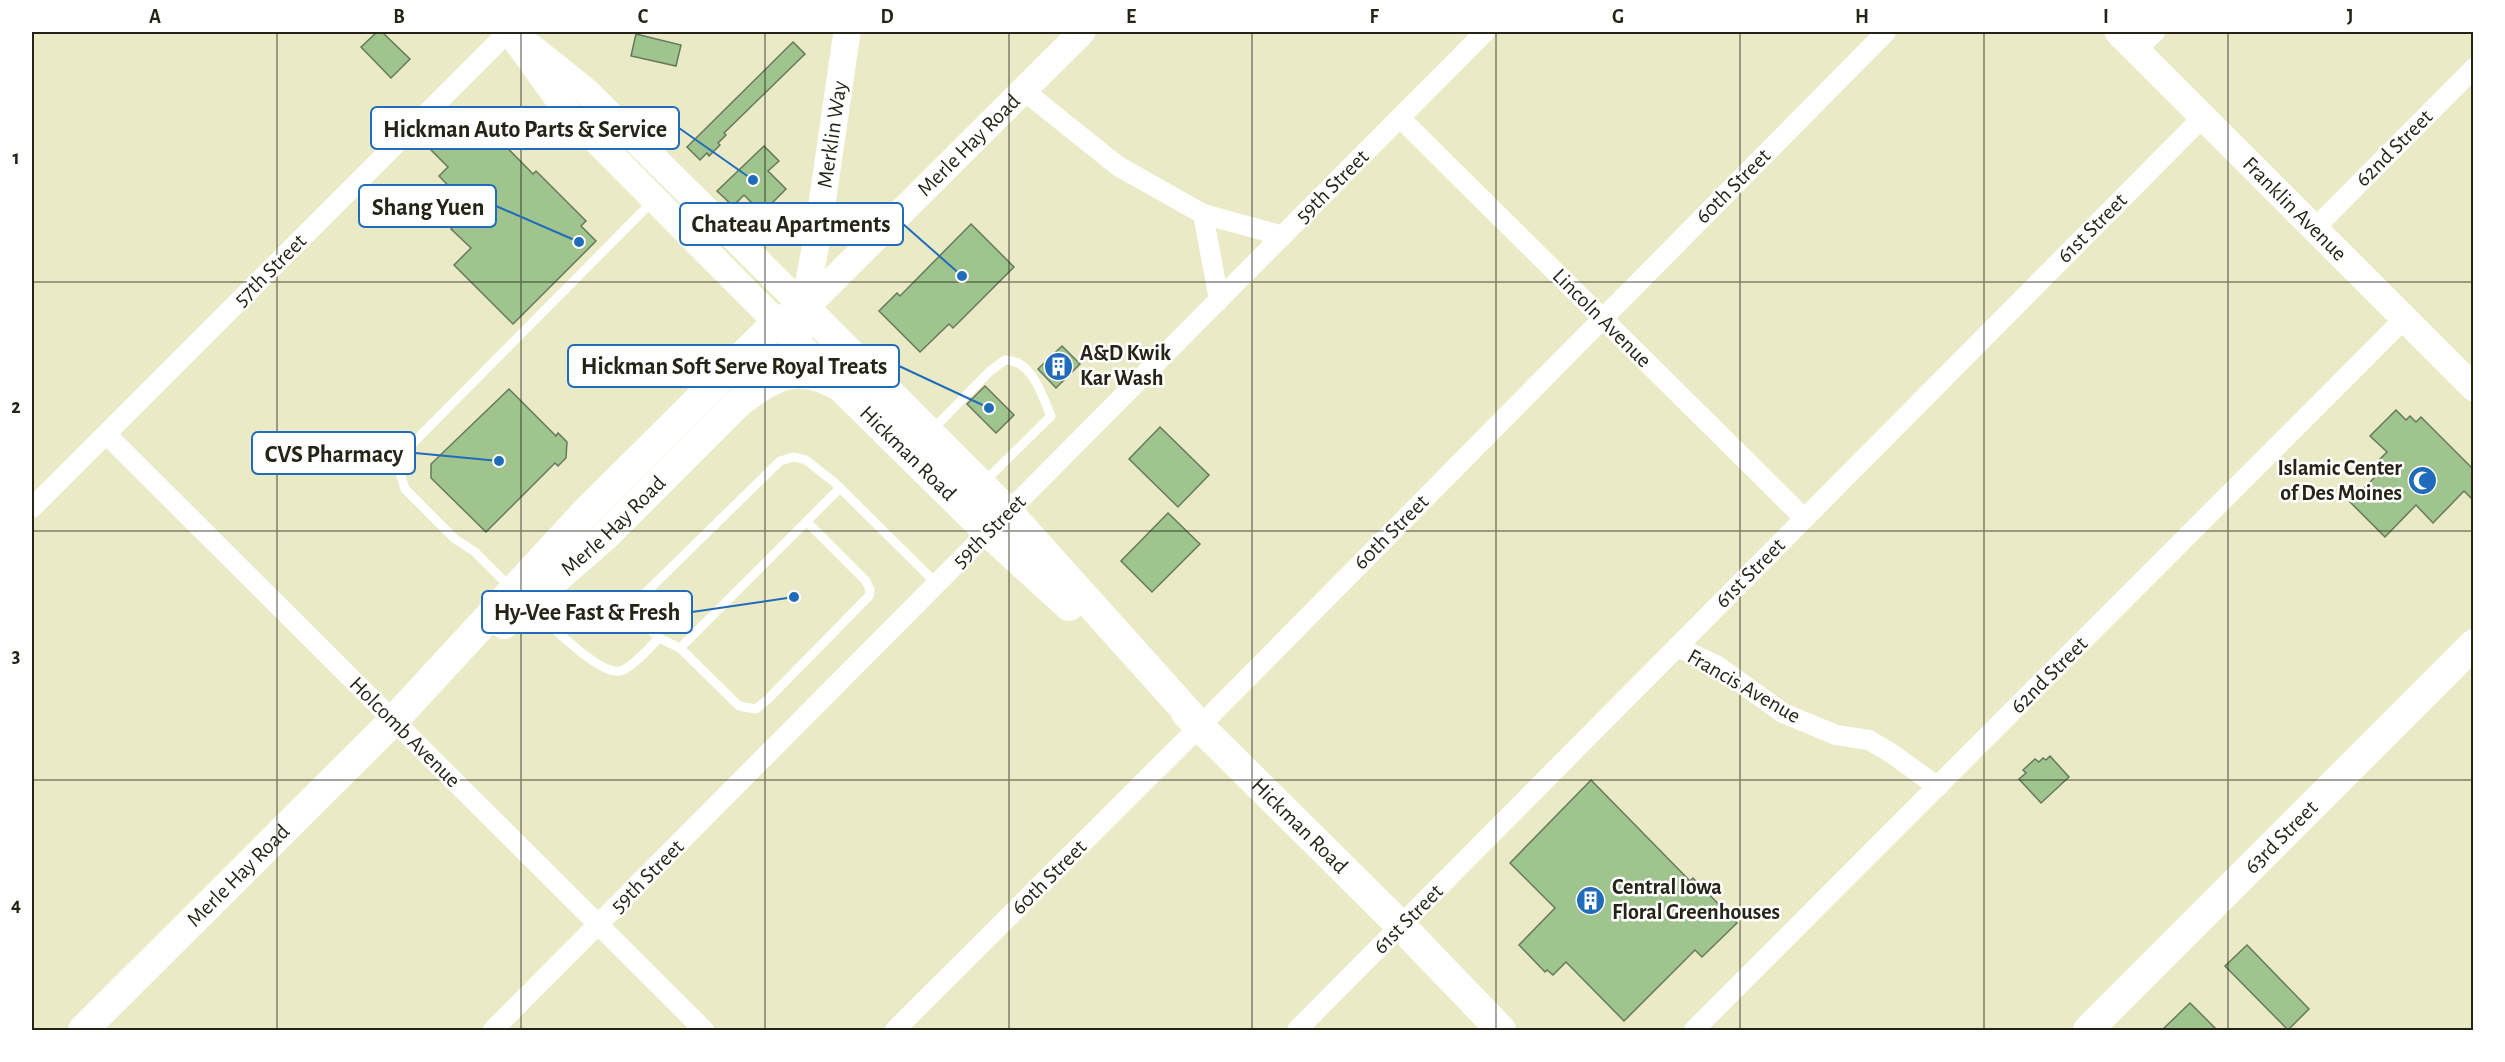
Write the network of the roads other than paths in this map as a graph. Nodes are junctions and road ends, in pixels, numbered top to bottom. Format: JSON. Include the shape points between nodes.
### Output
{"nodes":[{"id":1,"x":510,"y":32,"type":"edge"},
{"id":2,"x":847,"y":32,"type":"edge"},
{"id":3,"x":1082,"y":32,"type":"edge"},
{"id":4,"x":1485,"y":32,"type":"edge"},
{"id":5,"x":1886,"y":32,"type":"edge"},
{"id":6,"x":2118,"y":32,"type":"edge"},
{"id":7,"x":2155,"y":32,"type":"edge"},
{"id":8,"x":2136,"y":50,"type":"junction"},
{"id":9,"x":2474,"y":68,"type":"edge"},
{"id":10,"x":1023,"y":90,"type":"junction"},
{"id":11,"x":2203,"y":117,"type":"junction"},
{"id":12,"x":1400,"y":118,"type":"junction"},
{"id":13,"x":654,"y":200,"type":"junction"},
{"id":14,"x":1203,"y":214,"type":"junction"},
{"id":15,"x":2314,"y":229,"type":"junction"},
{"id":16,"x":1283,"y":236,"type":"junction"},
{"id":17,"x":1219,"y":300,"type":"junction"},
{"id":18,"x":805,"y":308,"type":"junction"},
{"id":19,"x":1602,"y":318,"type":"junction"},
{"id":20,"x":2404,"y":319,"type":"junction"},
{"id":21,"x":776,"y":323,"type":"junction"},
{"id":22,"x":797,"y":345,"type":"junction"},
{"id":23,"x":841,"y":387,"type":"junction"},
{"id":24,"x":2474,"y":388,"type":"edge"},
{"id":25,"x":737,"y":404,"type":"junction"},
{"id":26,"x":930,"y":433,"type":"junction"},
{"id":27,"x":106,"y":434,"type":"junction"},
{"id":28,"x":981,"y":485,"type":"junction"},
{"id":29,"x":840,"y":488,"type":"junction"},
{"id":30,"x":32,"y":508,"type":"edge"},
{"id":31,"x":1804,"y":518,"type":"junction"},
{"id":32,"x":807,"y":522,"type":"junction"},
{"id":33,"x":998,"y":522,"type":"junction"},
{"id":34,"x":937,"y":584,"type":"junction"},
{"id":35,"x":520,"y":597,"type":"junction"},
{"id":36,"x":659,"y":638,"type":"junction"},
{"id":37,"x":2474,"y":644,"type":"edge"},
{"id":38,"x":1677,"y":647,"type":"junction"},
{"id":39,"x":680,"y":648,"type":"junction"},
{"id":40,"x":393,"y":721,"type":"junction"},
{"id":41,"x":1200,"y":726,"type":"junction"},
{"id":42,"x":1938,"y":787,"type":"junction"},
{"id":43,"x":598,"y":926,"type":"junction"},
{"id":44,"x":1401,"y":926,"type":"junction"},
{"id":45,"x":83,"y":1030,"type":"edge"},
{"id":46,"x":493,"y":1030,"type":"edge"},
{"id":47,"x":704,"y":1030,"type":"edge"},
{"id":48,"x":896,"y":1030,"type":"edge"},
{"id":49,"x":1297,"y":1030,"type":"edge"},
{"id":50,"x":1501,"y":1030,"type":"edge"},
{"id":51,"x":1517,"y":1030,"type":"edge"},
{"id":52,"x":1694,"y":1030,"type":"edge"},
{"id":53,"x":2088,"y":1030,"type":"edge"}],
"edges":[{"from":1,"to":13,"type":"main road","name":"Hickman Road","via":[[566,110]]},
{"from":1,"to":18,"type":"main road","name":"Hickman Road","via":[[586,91]]},
{"from":1,"to":27,"type":"street","name":"57th Street"},
{"from":2,"to":18,"type":"main road","name":"Merklin Way"},
{"from":3,"to":10,"type":"main road","name":"Merle Hay Road"},
{"from":4,"to":12,"type":"street","name":"59th Street"},
{"from":5,"to":19,"type":"street","name":"60th Street"},
{"from":6,"to":8,"type":"main road","name":"Franklin Avenue"},
{"from":7,"to":8,"type":"street"},
{"from":8,"to":11,"type":"main road","name":"Franklin Avenue"},
{"from":9,"to":15,"type":"street","name":"62nd Street"},
{"from":10,"to":14,"type":"street","via":[[1118,166]]},
{"from":10,"to":18,"type":"main road","name":"Merle Hay Road"},
{"from":11,"to":15,"type":"main road","name":"Franklin Avenue"},
{"from":11,"to":31,"type":"street","name":"61st Street"},
{"from":12,"to":16,"type":"street","name":"59th Street"},
{"from":12,"to":19,"type":"street","name":"Lincoln Avenue"},
{"from":13,"to":21,"type":"main road","name":"Hickman Road"},
{"from":13,"to":35,"type":"lane","via":[[404,452],[397,464],[405,489]]},
{"from":14,"to":16,"type":"street"},
{"from":14,"to":17,"type":"street"},
{"from":15,"to":20,"type":"main road","name":"Franklin Avenue"},
{"from":16,"to":17,"type":"street","name":"59th Street"},
{"from":17,"to":33,"type":"street","name":"59th Street"},
{"from":18,"to":21,"type":"main road","name":"Merle Hay Road"},
{"from":18,"to":22,"type":"main road"},
{"from":18,"to":26,"type":"main road","name":"Hickman Road"},
{"from":19,"to":31,"type":"street","name":"Lincoln Avenue"},
{"from":19,"to":41,"type":"street","name":"60th Street"},
{"from":20,"to":24,"type":"main road","name":"Franklin Avenue"},
{"from":20,"to":42,"type":"street","name":"62nd Street"},
{"from":21,"to":22,"type":"main road","name":"Hickman Road"},
{"from":21,"to":35,"type":"main road","name":"Merle Hay Road","via":[[584,514]]},
{"from":22,"to":23,"type":"main road","name":"Hickman Road"},
{"from":22,"to":25,"type":"main road","name":"Merle Hay Road"},
{"from":23,"to":25,"type":"main road","via":[[824,376],[794,372],[760,386]]},
{"from":23,"to":33,"type":"main road","name":"Hickman Road"},
{"from":25,"to":35,"type":"main road","name":"Merle Hay Road","via":[[605,536]]},
{"from":26,"to":28,"type":"main road","name":"Hickman Road"},
{"from":26,"to":28,"type":"lane","via":[[1005,360],[1025,369],[1051,416]]},
{"from":27,"to":30,"type":"street","name":"57th Street"},
{"from":27,"to":40,"type":"street","name":"Holcomb Avenue"},
{"from":28,"to":33,"type":"main road","name":"Hickman Road"},
{"from":29,"to":32,"type":"lane"},
{"from":29,"to":34,"type":"lane"},
{"from":29,"to":36,"type":"lane","via":[[806,460],[794,457],[780,461],[630,608]]},
{"from":31,"to":38,"type":"street","name":"61st Street"},
{"from":32,"to":39,"type":"lane"},
{"from":32,"to":39,"type":"lane","via":[[866,581],[870,596],[777,690],[756,709],[739,706]]},
{"from":33,"to":34,"type":"street","name":"59th Street"},
{"from":33,"to":41,"type":"main road","name":"Hickman Road"},
{"from":34,"to":43,"type":"street","name":"59th Street"},
{"from":35,"to":36,"type":"lane","via":[[589,659],[610,670],[620,671]]},
{"from":35,"to":40,"type":"main road","name":"Merle Hay Road"},
{"from":36,"to":39,"type":"lane"},
{"from":37,"to":53,"type":"main road","name":"63rd Street"},
{"from":38,"to":42,"type":"street","name":"Francis Avenue","via":[[1716,665],[1783,713],[1836,735],[1869,740]]},
{"from":38,"to":44,"type":"street","name":"61st Street"},
{"from":40,"to":43,"type":"street","name":"Holcomb Avenue"},
{"from":40,"to":45,"type":"main road","name":"Merle Hay Road"},
{"from":41,"to":44,"type":"main road","name":"Hickman Road"},
{"from":41,"to":48,"type":"street","name":"60th Street"},
{"from":42,"to":52,"type":"street","name":"62nd Street"},
{"from":43,"to":46,"type":"street","name":"59th Street"},
{"from":43,"to":47,"type":"street","name":"Holcomb Avenue"},
{"from":44,"to":49,"type":"street","name":"61st Street"},
{"from":44,"to":50,"type":"main road","name":"Hickman Road"},
{"from":44,"to":51,"type":"main road","name":"Hickman Road"}]}
